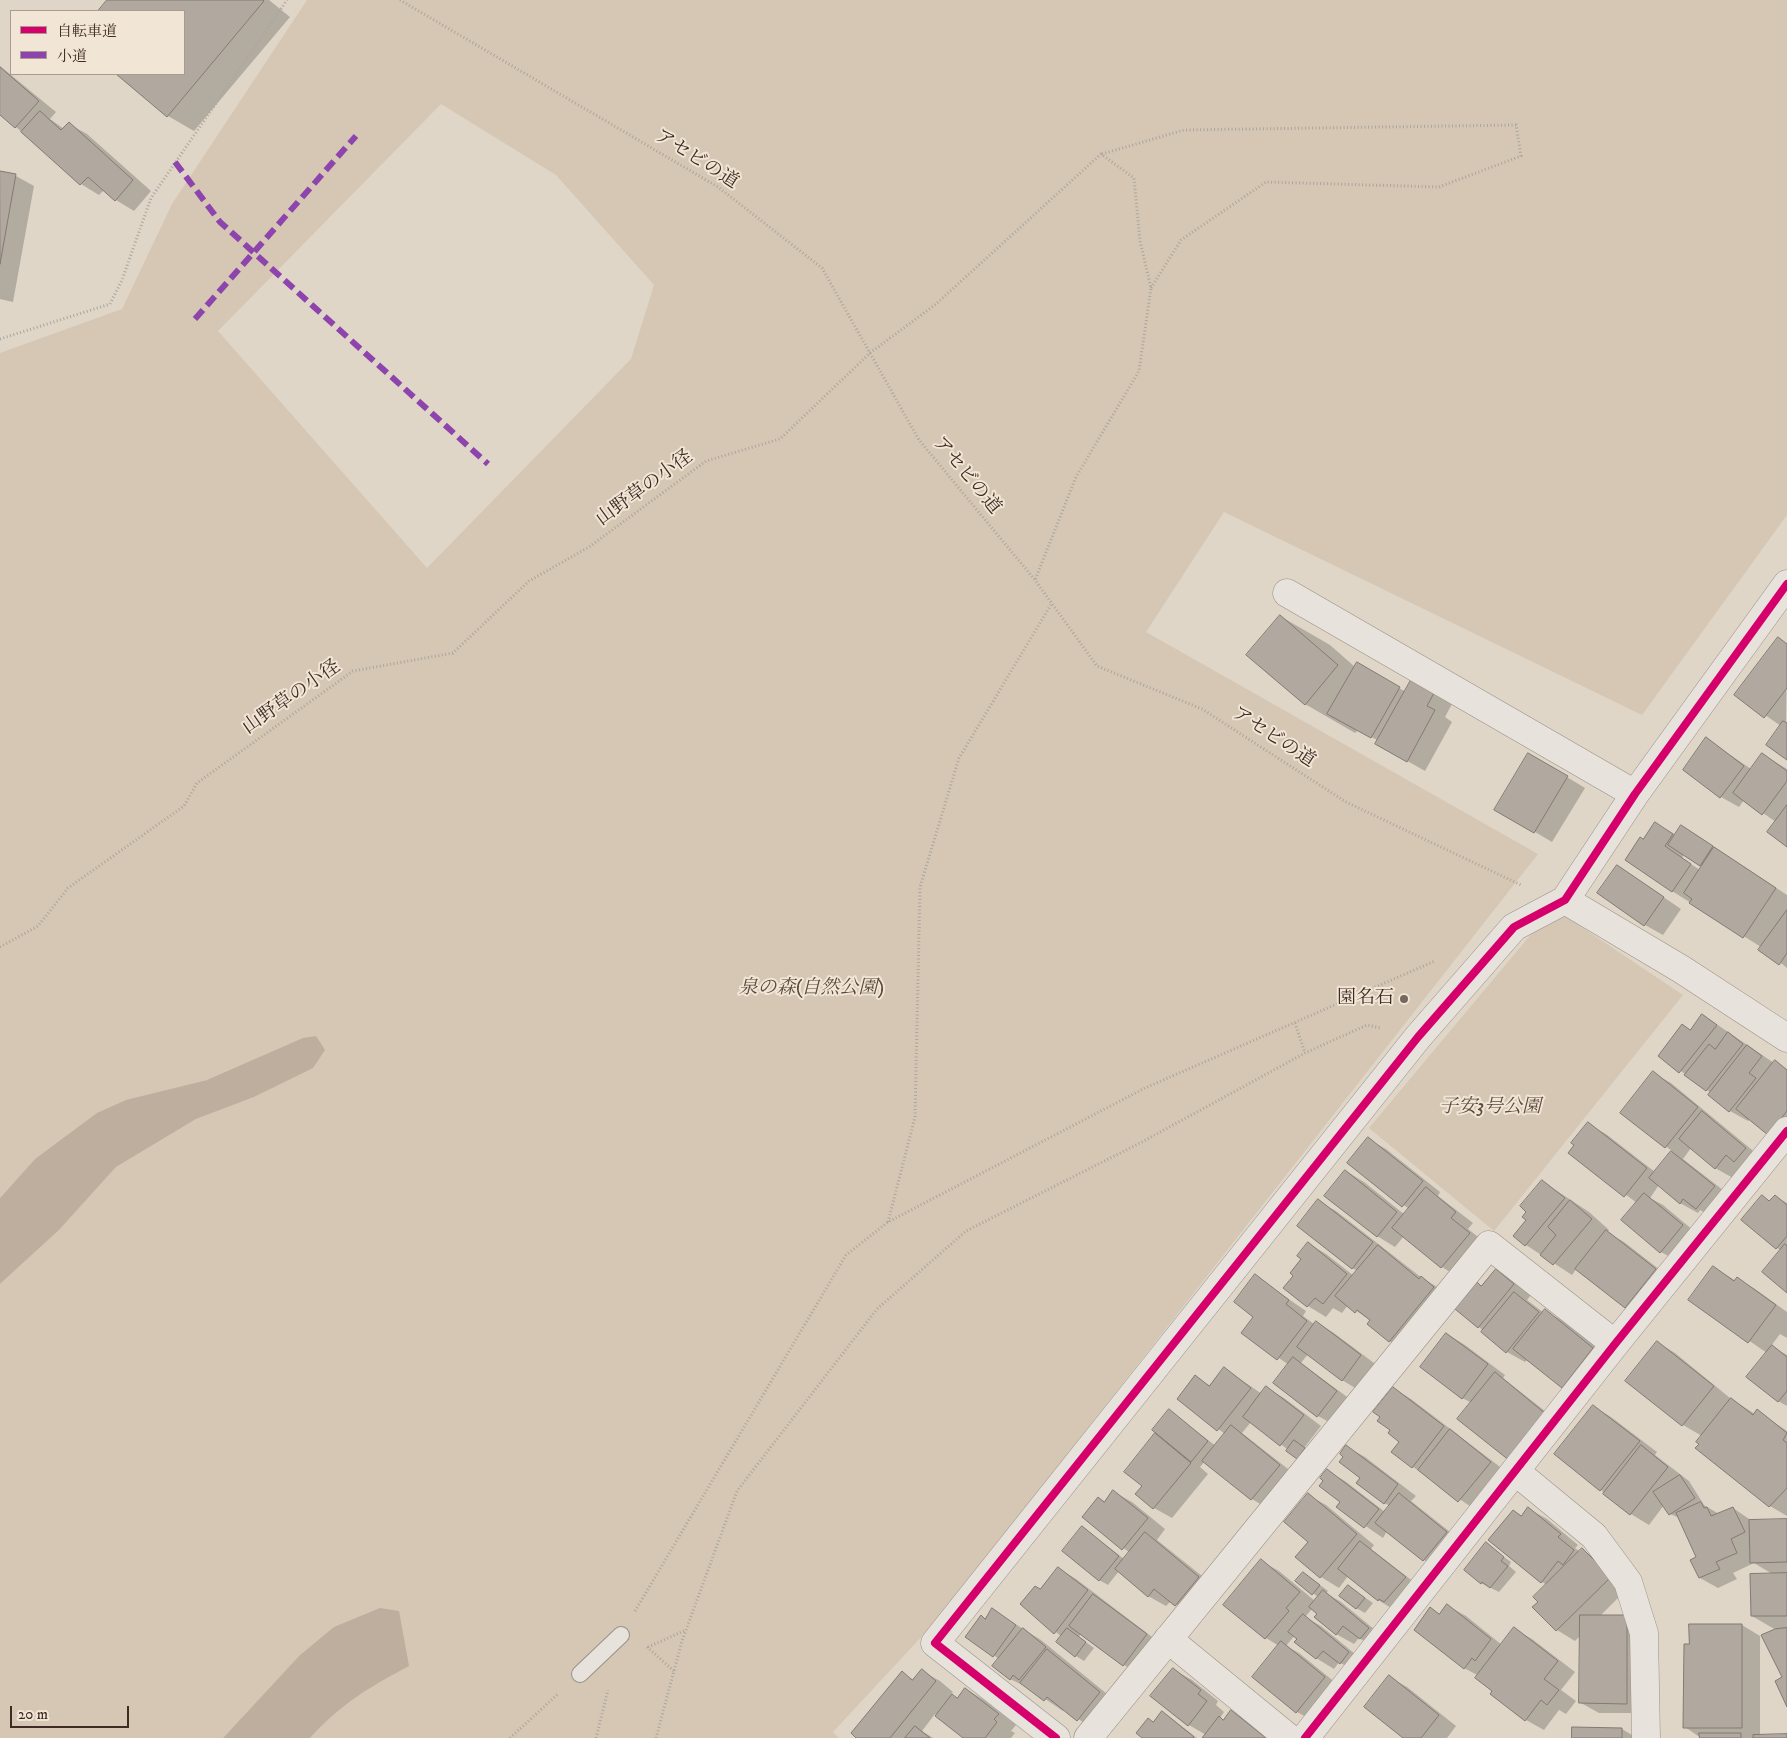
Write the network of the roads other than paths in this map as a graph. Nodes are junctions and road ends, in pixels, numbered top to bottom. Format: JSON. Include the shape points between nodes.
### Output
{"nodes":[{"id":1,"x":1287,"y":593,"type":"dead end"},
{"id":2,"x":1782,"y":600,"type":"edge"},
{"id":3,"x":1634,"y":794,"type":"junction"},
{"id":4,"x":1565,"y":900,"type":"junction"},
{"id":5,"x":1787,"y":1038,"type":"edge"},
{"id":6,"x":1787,"y":1131,"type":"edge"},
{"id":7,"x":1615,"y":1344,"type":"junction"},
{"id":8,"x":1515,"y":1471,"type":"junction"},
{"id":9,"x":621,"y":1635,"type":"road end"},
{"id":10,"x":1168,"y":1639,"type":"junction"},
{"id":11,"x":580,"y":1674,"type":"road end"},
{"id":12,"x":1056,"y":1738,"type":"edge"},
{"id":13,"x":1088,"y":1738,"type":"edge"},
{"id":14,"x":1290,"y":1738,"type":"edge"},
{"id":15,"x":1305,"y":1738,"type":"edge"},
{"id":16,"x":1646,"y":1738,"type":"edge"}],
"edges":[{"from":1,"to":3,"type":"street"},
{"from":2,"to":3,"type":"street"},
{"from":3,"to":4,"type":"street"},
{"from":4,"to":5,"type":"street","via":[[1681,969]]},
{"from":4,"to":12,"type":"street","via":[[1514,927],[1418,1037],[935,1643]]},
{"from":6,"to":7,"type":"street"},
{"from":7,"to":8,"type":"street"},
{"from":7,"to":10,"type":"street","via":[[1489,1245]]},
{"from":8,"to":15,"type":"street"},
{"from":8,"to":16,"type":"street","via":[[1594,1536],[1628,1582],[1644,1633]]},
{"from":9,"to":11,"type":"lane"},
{"from":10,"to":13,"type":"street"},
{"from":10,"to":14,"type":"street"}]}
